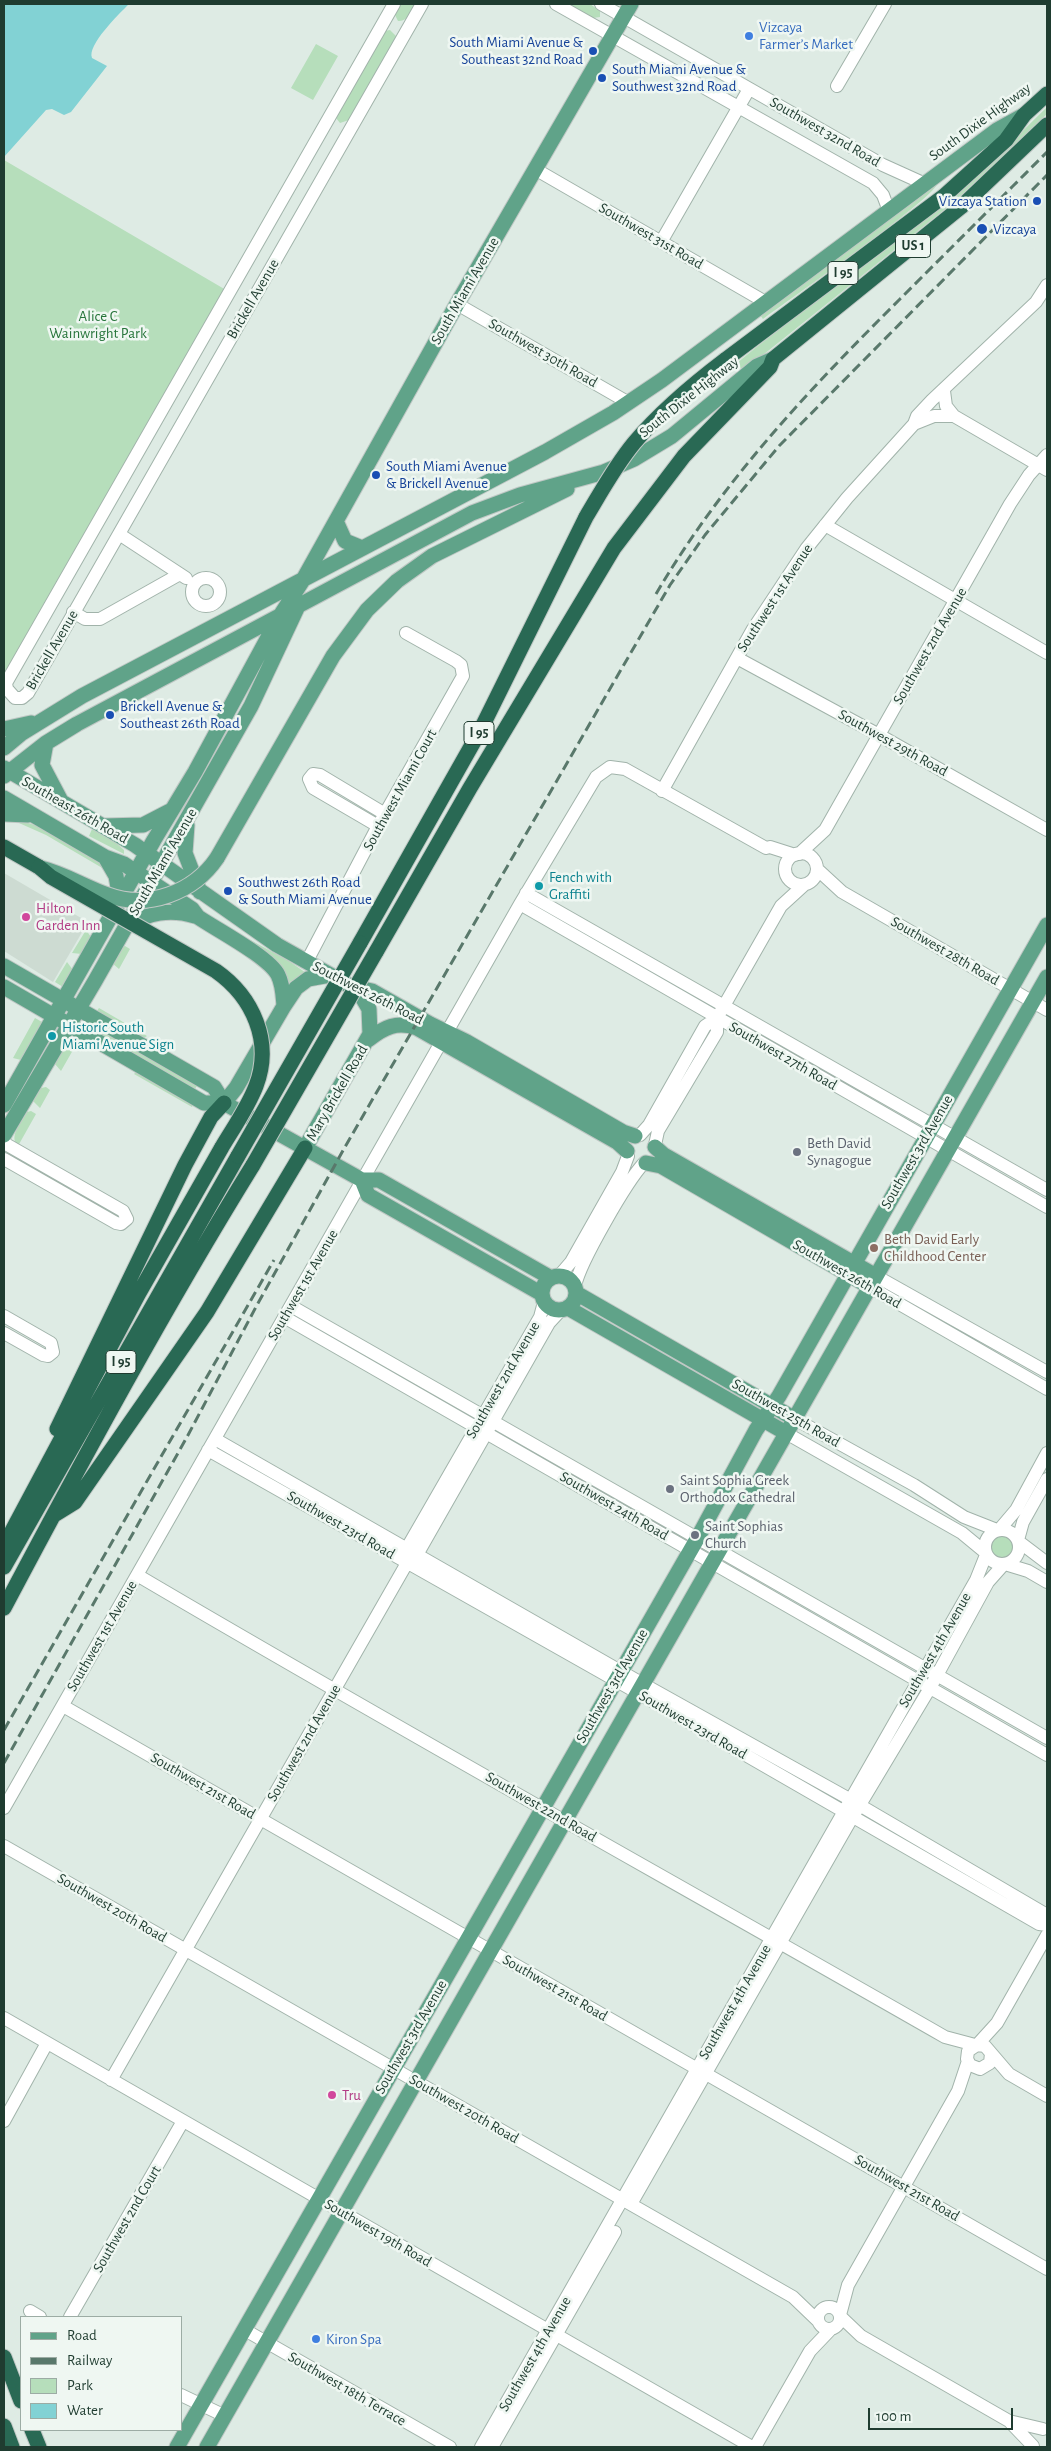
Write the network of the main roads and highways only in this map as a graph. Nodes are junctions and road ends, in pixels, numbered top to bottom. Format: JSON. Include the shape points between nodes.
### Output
{"nodes":[{"id":1,"x":627,"y":10,"type":"edge"},
{"id":2,"x":1047,"y":94,"type":"edge"},
{"id":3,"x":1024,"y":115,"type":"junction"},
{"id":4,"x":1047,"y":125,"type":"edge"},
{"id":5,"x":773,"y":359,"type":"junction"},
{"id":6,"x":597,"y":475,"type":"junction"},
{"id":7,"x":336,"y":521,"type":"junction"},
{"id":8,"x":362,"y":548,"type":"junction"},
{"id":9,"x":303,"y":580,"type":"junction"},
{"id":10,"x":297,"y":608,"type":"junction"},
{"id":11,"x":278,"y":619,"type":"junction"},
{"id":12,"x":241,"y":638,"type":"junction"},
{"id":13,"x":254,"y":661,"type":"junction"},
{"id":14,"x":40,"y":721,"type":"junction"},
{"id":15,"x":4,"y":729,"type":"edge"},
{"id":16,"x":46,"y":743,"type":"junction"},
{"id":17,"x":4,"y":748,"type":"edge"},
{"id":18,"x":5,"y":772,"type":"edge"},
{"id":19,"x":4,"y":798,"type":"edge"},
{"id":20,"x":62,"y":802,"type":"junction"},
{"id":21,"x":172,"y":810,"type":"junction"},
{"id":22,"x":4,"y":814,"type":"edge"},
{"id":23,"x":34,"y":816,"type":"junction"},
{"id":24,"x":187,"y":819,"type":"junction"},
{"id":25,"x":102,"y":826,"type":"junction"},
{"id":26,"x":4,"y":847,"type":"edge"},
{"id":27,"x":147,"y":853,"type":"junction"},
{"id":28,"x":105,"y":857,"type":"junction"},
{"id":29,"x":162,"y":864,"type":"junction"},
{"id":30,"x":39,"y":867,"type":"junction"},
{"id":31,"x":136,"y":871,"type":"junction"},
{"id":32,"x":152,"y":881,"type":"junction"},
{"id":33,"x":200,"y":893,"type":"junction"},
{"id":34,"x":120,"y":899,"type":"junction"},
{"id":35,"x":198,"y":917,"type":"junction"},
{"id":36,"x":1047,"y":925,"type":"edge"},
{"id":37,"x":126,"y":927,"type":"junction"},
{"id":38,"x":4,"y":966,"type":"edge"},
{"id":39,"x":330,"y":975,"type":"junction"},
{"id":40,"x":1047,"y":977,"type":"edge"},
{"id":41,"x":350,"y":986,"type":"junction"},
{"id":42,"x":4,"y":987,"type":"edge"},
{"id":43,"x":63,"y":999,"type":"junction"},
{"id":44,"x":284,"y":1006,"type":"junction"},
{"id":45,"x":78,"y":1008,"type":"junction"},
{"id":46,"x":54,"y":1015,"type":"junction"},
{"id":47,"x":69,"y":1024,"type":"junction"},
{"id":48,"x":444,"y":1037,"type":"junction"},
{"id":49,"x":368,"y":1040,"type":"junction"},
{"id":50,"x":224,"y":1104,"type":"junction"},
{"id":51,"x":4,"y":1106,"type":"edge"},
{"id":52,"x":4,"y":1136,"type":"edge"},
{"id":53,"x":638,"y":1136,"type":"junction"},
{"id":54,"x":655,"y":1146,"type":"junction"},
{"id":55,"x":305,"y":1148,"type":"junction"},
{"id":56,"x":628,"y":1153,"type":"junction"},
{"id":57,"x":645,"y":1163,"type":"junction"},
{"id":58,"x":362,"y":1180,"type":"junction"},
{"id":59,"x":851,"y":1268,"type":"junction"},
{"id":60,"x":555,"y":1277,"type":"junction"},
{"id":61,"x":873,"y":1282,"type":"junction"},
{"id":62,"x":575,"y":1289,"type":"junction"},
{"id":63,"x":543,"y":1298,"type":"junction"},
{"id":64,"x":564,"y":1309,"type":"junction"},
{"id":65,"x":773,"y":1406,"type":"junction"},
{"id":66,"x":795,"y":1419,"type":"junction"},
{"id":67,"x":763,"y":1420,"type":"junction"},
{"id":68,"x":786,"y":1433,"type":"junction"},
{"id":69,"x":29,"y":1497,"type":"junction"},
{"id":70,"x":53,"y":1516,"type":"junction"},
{"id":71,"x":4,"y":1546,"type":"edge"},
{"id":72,"x":4,"y":1566,"type":"edge"},
{"id":73,"x":4,"y":1608,"type":"edge"},
{"id":74,"x":4,"y":2356,"type":"edge"},
{"id":75,"x":20,"y":2398,"type":"edge"},
{"id":76,"x":4,"y":2426,"type":"edge"},
{"id":77,"x":32,"y":2431,"type":"edge"},
{"id":78,"x":12,"y":2447,"type":"edge"},
{"id":79,"x":39,"y":2447,"type":"edge"},
{"id":80,"x":177,"y":2447,"type":"edge"},
{"id":81,"x":206,"y":2447,"type":"edge"}],
"edges":[{"from":1,"to":7,"type":"main road","name":"South Miami Avenue"},
{"from":2,"to":3,"type":"highway","name":"South Dixie Highway"},
{"from":3,"to":8,"type":"main road","name":"South Dixie Highway","via":[[997,130],[629,403],[545,452]]},
{"from":3,"to":72,"type":"highway","number":"I 95","bridge":true,"via":[[1006,140],[944,196],[676,399],[612,473],[586,518],[481,729]]},
{"from":4,"to":5,"type":"highway","name":"South Dixie Highway","number":"US 1","via":[[961,207]]},
{"from":5,"to":6,"type":"main road","name":"South Dixie Highway","via":[[756,366],[662,444]]},
{"from":5,"to":70,"type":"highway","number":"I 95","bridge":true,"via":[[770,367],[684,456],[619,540],[470,788]]},
{"from":6,"to":10,"type":"main road","name":"South Dixie Highway","via":[[480,509]]},
{"from":6,"to":30,"type":"main road","bridge":true,"via":[[432,556],[381,596],[350,630],[333,656],[217,858],[183,889],[158,898],[138,900],[109,896]]},
{"from":7,"to":8,"type":"main road","via":[[345,541]]},
{"from":7,"to":9,"type":"main road","name":"South Miami Avenue"},
{"from":8,"to":9,"type":"main road","name":"South Dixie Highway"},
{"from":9,"to":10,"type":"main road","name":"South Miami Avenue"},
{"from":9,"to":11,"type":"main road","name":"South Miami Avenue"},
{"from":9,"to":14,"type":"main road"},
{"from":10,"to":11,"type":"main road"},
{"from":10,"to":24,"type":"main road","name":"South Miami Avenue","via":[[251,706]]},
{"from":11,"to":12,"type":"main road"},
{"from":11,"to":13,"type":"main road","name":"South Miami Avenue"},
{"from":12,"to":13,"type":"main road","via":[[253,646]]},
{"from":12,"to":16,"type":"main road"},
{"from":13,"to":21,"type":"main road","name":"South Miami Avenue"},
{"from":14,"to":15,"type":"main road"},
{"from":14,"to":17,"type":"main road"},
{"from":16,"to":18,"type":"main road"},
{"from":16,"to":20,"type":"main road","via":[[42,765]]},
{"from":18,"to":20,"type":"main road","name":"Southeast 26th Road"},
{"from":19,"to":23,"type":"main road","name":"Southeast 26th Road"},
{"from":20,"to":25,"type":"main road","name":"Southeast 26th Road"},
{"from":21,"to":25,"type":"main road","via":[[143,824]]},
{"from":21,"to":27,"type":"main road","name":"South Miami Avenue"},
{"from":22,"to":23,"type":"main road"},
{"from":23,"to":28,"type":"main road","name":"Southeast 26th Road"},
{"from":24,"to":29,"type":"main road","name":"South Miami Avenue"},
{"from":24,"to":33,"type":"main road","via":[[185,853]]},
{"from":25,"to":27,"type":"main road","name":"Southeast 26th Road"},
{"from":26,"to":30,"type":"highway"},
{"from":27,"to":29,"type":"main road","name":"Southeast 26th Road"},
{"from":27,"to":31,"type":"main road","name":"South Miami Avenue"},
{"from":28,"to":31,"type":"main road","name":"Southeast 26th Road","via":[[118,860]]},
{"from":28,"to":34,"type":"main road","via":[[116,876]]},
{"from":29,"to":32,"type":"main road","name":"South Miami Avenue"},
{"from":29,"to":33,"type":"main road","name":"Southwest 26th Road"},
{"from":30,"to":69,"type":"highway","bridge":true,"via":[[216,971],[235,986],[256,1018],[262,1048],[260,1073],[250,1100]]},
{"from":31,"to":32,"type":"main road","name":"Southeast 26th Road"},
{"from":31,"to":34,"type":"main road","name":"South Miami Avenue"},
{"from":32,"to":35,"type":"main road","via":[[192,909]]},
{"from":32,"to":37,"type":"main road","name":"South Miami Avenue"},
{"from":33,"to":39,"type":"main road","name":"Southwest 26th Road","via":[[271,941]]},
{"from":34,"to":43,"type":"main road","name":"South Miami Avenue"},
{"from":35,"to":37,"type":"main road","via":[[170,910],[142,917]]},
{"from":35,"to":44,"type":"main road","via":[[274,969],[282,986]]},
{"from":36,"to":59,"type":"main road","name":"Southwest 3rd Avenue"},
{"from":37,"to":45,"type":"main road","name":"South Miami Avenue"},
{"from":38,"to":43,"type":"main road"},
{"from":39,"to":41,"type":"main road","name":"Southwest 26th Road"},
{"from":39,"to":44,"type":"main road","via":[[304,982]]},
{"from":40,"to":61,"type":"main road","name":"Southwest 3rd Avenue"},
{"from":41,"to":48,"type":"main road","name":"Southwest 26th Road","via":[[372,991]]},
{"from":41,"to":49,"type":"main road","name":"Mary Brickell Road","via":[[369,1009],[371,1026]]},
{"from":42,"to":46,"type":"main road"},
{"from":43,"to":45,"type":"main road"},
{"from":43,"to":46,"type":"main road","name":"South Miami Avenue"},
{"from":44,"to":50,"type":"main road"},
{"from":45,"to":47,"type":"main road","name":"South Miami Avenue"},
{"from":45,"to":50,"type":"main road","via":[[214,1087]]},
{"from":46,"to":47,"type":"main road"},
{"from":46,"to":51,"type":"main road","name":"South Miami Avenue"},
{"from":47,"to":50,"type":"main road","via":[[204,1102]]},
{"from":47,"to":52,"type":"main road","name":"South Miami Avenue"},
{"from":48,"to":49,"type":"main road","name":"Southwest 26th Road","via":[[406,1025],[385,1028]]},
{"from":48,"to":53,"type":"main road","name":"Southwest 26th Road","via":[[623,1132]]},
{"from":48,"to":56,"type":"main road","name":"Southwest 26th Road","via":[[617,1142]]},
{"from":49,"to":55,"type":"main road","name":"Mary Brickell Road"},
{"from":50,"to":55,"type":"main road"},
{"from":50,"to":69,"type":"highway","via":[[211,1117],[185,1165],[31,1481]]},
{"from":53,"to":54,"type":"main road","via":[[650,1138]]},
{"from":53,"to":56,"type":"main road","via":[[628,1144]]},
{"from":54,"to":57,"type":"main road","via":[[652,1158]]},
{"from":54,"to":59,"type":"main road","name":"Southwest 26th Road","via":[[664,1155]]},
{"from":55,"to":58,"type":"main road"},
{"from":55,"to":70,"type":"highway","via":[[249,1245],[176,1357],[75,1502]]},
{"from":56,"to":57,"type":"main road","via":[[635,1162]]},
{"from":57,"to":59,"type":"main road","name":"Southwest 26th Road","via":[[661,1166]]},
{"from":58,"to":60,"type":"main road","via":[[379,1180]]},
{"from":58,"to":63,"type":"main road","via":[[368,1195]]},
{"from":59,"to":61,"type":"main road","name":"Southwest 26th Road"},
{"from":59,"to":65,"type":"main road","name":"Southwest 3rd Avenue"},
{"from":60,"to":62,"type":"main road","via":[[568,1278]]},
{"from":60,"to":63,"type":"main road","via":[[545,1283]]},
{"from":61,"to":66,"type":"main road","name":"Southwest 3rd Avenue"},
{"from":62,"to":64,"type":"main road","via":[[574,1302]]},
{"from":62,"to":65,"type":"main road","name":"Southwest 25th Road"},
{"from":63,"to":64,"type":"main road","via":[[549,1308]]},
{"from":64,"to":67,"type":"main road","name":"Southwest 25th Road"},
{"from":65,"to":66,"type":"main road","name":"Southwest 25th Road"},
{"from":65,"to":67,"type":"main road","name":"Southwest 3rd Avenue"},
{"from":66,"to":68,"type":"main road","name":"Southwest 3rd Avenue"},
{"from":67,"to":68,"type":"main road","name":"Southwest 25th Road"},
{"from":67,"to":80,"type":"main road","name":"Southwest 3rd Avenue"},
{"from":68,"to":81,"type":"main road","name":"Southwest 3rd Avenue"},
{"from":69,"to":71,"type":"highway"},
{"from":70,"to":73,"type":"highway","number":"I 95"},
{"from":74,"to":75,"type":"highway"},
{"from":76,"to":78,"type":"highway"},
{"from":77,"to":79,"type":"highway"}]}
